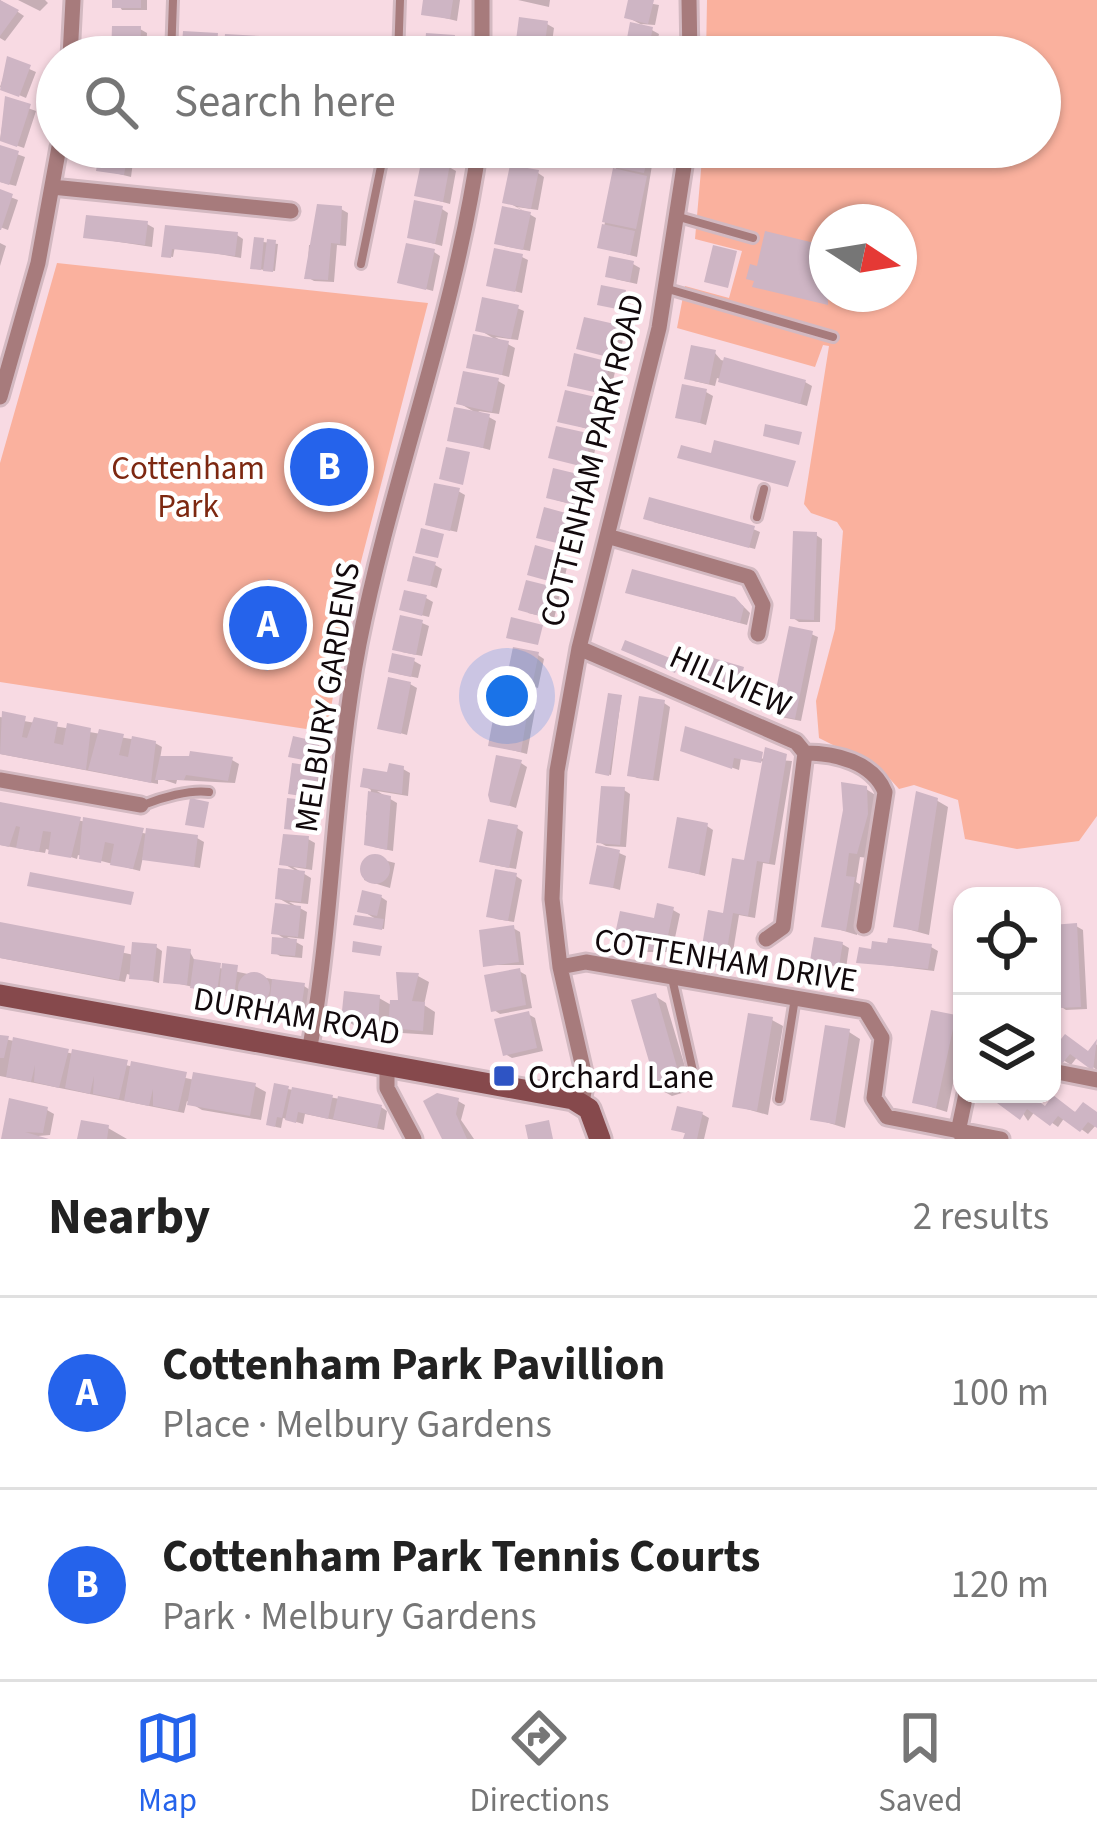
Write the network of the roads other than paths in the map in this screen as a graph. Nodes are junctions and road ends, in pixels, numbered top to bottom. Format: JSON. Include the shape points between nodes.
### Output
{"nodes":[{"id":1,"x":73,"y":0,"type":"edge"},
{"id":2,"x":173,"y":0,"type":"edge"},
{"id":3,"x":400,"y":0,"type":"edge"},
{"id":4,"x":482,"y":0,"type":"edge"},
{"id":5,"x":689,"y":0,"type":"edge"},
{"id":6,"x":71,"y":36,"type":"edge"},
{"id":7,"x":172,"y":36,"type":"edge"},
{"id":8,"x":399,"y":36,"type":"edge"},
{"id":9,"x":482,"y":36,"type":"edge"},
{"id":10,"x":690,"y":36,"type":"edge"},
{"id":11,"x":55,"y":168,"type":"edge"},
{"id":12,"x":382,"y":168,"type":"edge"},
{"id":13,"x":475,"y":168,"type":"edge"},
{"id":14,"x":685,"y":168,"type":"edge"},
{"id":15,"x":52,"y":187,"type":"junction"},
{"id":16,"x":291,"y":212,"type":"dead end"},
{"id":17,"x":679,"y":217,"type":"junction"},
{"id":18,"x":753,"y":238,"type":"dead end"},
{"id":19,"x":361,"y":264,"type":"dead end"},
{"id":20,"x":667,"y":288,"type":"junction"},
{"id":21,"x":833,"y":337,"type":"dead end"},
{"id":22,"x":0,"y":397,"type":"edge"},
{"id":23,"x":764,"y":489,"type":"dead end"},
{"id":24,"x":758,"y":517,"type":"dead end"},
{"id":25,"x":607,"y":536,"type":"junction"},
{"id":26,"x":758,"y":634,"type":"dead end"},
{"id":27,"x":579,"y":648,"type":"junction"},
{"id":28,"x":806,"y":753,"type":"junction"},
{"id":29,"x":0,"y":781,"type":"edge"},
{"id":30,"x":209,"y":792,"type":"dead end"},
{"id":31,"x":142,"y":806,"type":"joint"},
{"id":32,"x":864,"y":926,"type":"dead end"},
{"id":33,"x":766,"y":939,"type":"dead end"},
{"id":34,"x":560,"y":968,"type":"junction"},
{"id":35,"x":671,"y":976,"type":"junction"},
{"id":36,"x":0,"y":994,"type":"edge"},
{"id":37,"x":796,"y":997,"type":"junction"},
{"id":38,"x":309,"y":1052,"type":"junction"},
{"id":39,"x":387,"y":1065,"type":"junction"},
{"id":40,"x":1061,"y":1073,"type":"edge"},
{"id":41,"x":695,"y":1079,"type":"dead end"},
{"id":42,"x":1097,"y":1080,"type":"edge"},
{"id":43,"x":778,"y":1099,"type":"dead end"},
{"id":44,"x":581,"y":1102,"type":"junction"},
{"id":45,"x":964,"y":1103,"type":"edge"},
{"id":46,"x":958,"y":1132,"type":"junction"},
{"id":47,"x":414,"y":1139,"type":"edge"},
{"id":48,"x":600,"y":1139,"type":"edge"},
{"id":49,"x":1001,"y":1139,"type":"edge"}],
"edges":[{"from":1,"to":6,"type":"street"},
{"from":2,"to":7,"type":"lane"},
{"from":3,"to":8,"type":"lane"},
{"from":4,"to":9,"type":"street"},
{"from":5,"to":10,"type":"street"},
{"from":11,"to":15,"type":"street"},
{"from":12,"to":19,"type":"lane"},
{"from":13,"to":38,"type":"street","name":"MELBURY GARDENS","via":[[360,643]]},
{"from":14,"to":17,"type":"street","name":"COTTENHAM PARK ROAD"},
{"from":15,"to":16,"type":"street"},
{"from":15,"to":22,"type":"street"},
{"from":17,"to":18,"type":"lane"},
{"from":17,"to":20,"type":"street","name":"COTTENHAM PARK ROAD"},
{"from":20,"to":21,"type":"lane"},
{"from":20,"to":25,"type":"street","name":"COTTENHAM PARK ROAD"},
{"from":23,"to":24,"type":"lane"},
{"from":25,"to":26,"type":"street","via":[[749,578],[763,605]]},
{"from":25,"to":27,"type":"street","name":"COTTENHAM PARK ROAD"},
{"from":27,"to":28,"type":"street","name":"HILLVIEW"},
{"from":27,"to":34,"type":"street","name":"COTTENHAM PARK ROAD","via":[[563,717],[552,842]]},
{"from":28,"to":32,"type":"street","via":[[869,769],[885,792]]},
{"from":28,"to":33,"type":"street","name":"HILLVIEW","via":[[783,927]]},
{"from":29,"to":31,"type":"street"},
{"from":30,"to":31,"type":"lane","via":[[189,788]]},
{"from":34,"to":35,"type":"street","name":"COTTENHAM DRIVE","via":[[586,962]]},
{"from":34,"to":44,"type":"street","name":"COTTENHAM PARK ROAD","via":[[586,1081]]},
{"from":35,"to":37,"type":"street","name":"COTTENHAM DRIVE"},
{"from":35,"to":41,"type":"lane"},
{"from":36,"to":38,"type":"main road","name":"DURHAM ROAD"},
{"from":37,"to":43,"type":"lane"},
{"from":37,"to":46,"type":"street","name":"COTTENHAM DRIVE","via":[[865,1010],[879,1026],[874,1098],[887,1117]]},
{"from":38,"to":39,"type":"main road","name":"DURHAM ROAD"},
{"from":39,"to":44,"type":"main road","name":"DURHAM ROAD"},
{"from":39,"to":47,"type":"street","via":[[387,1088]]},
{"from":40,"to":42,"type":"street"},
{"from":44,"to":48,"type":"main road","name":"COTTENHAM PARK ROAD"},
{"from":45,"to":46,"type":"street"},
{"from":46,"to":49,"type":"street","name":"COTTENHAM DRIVE"}]}
